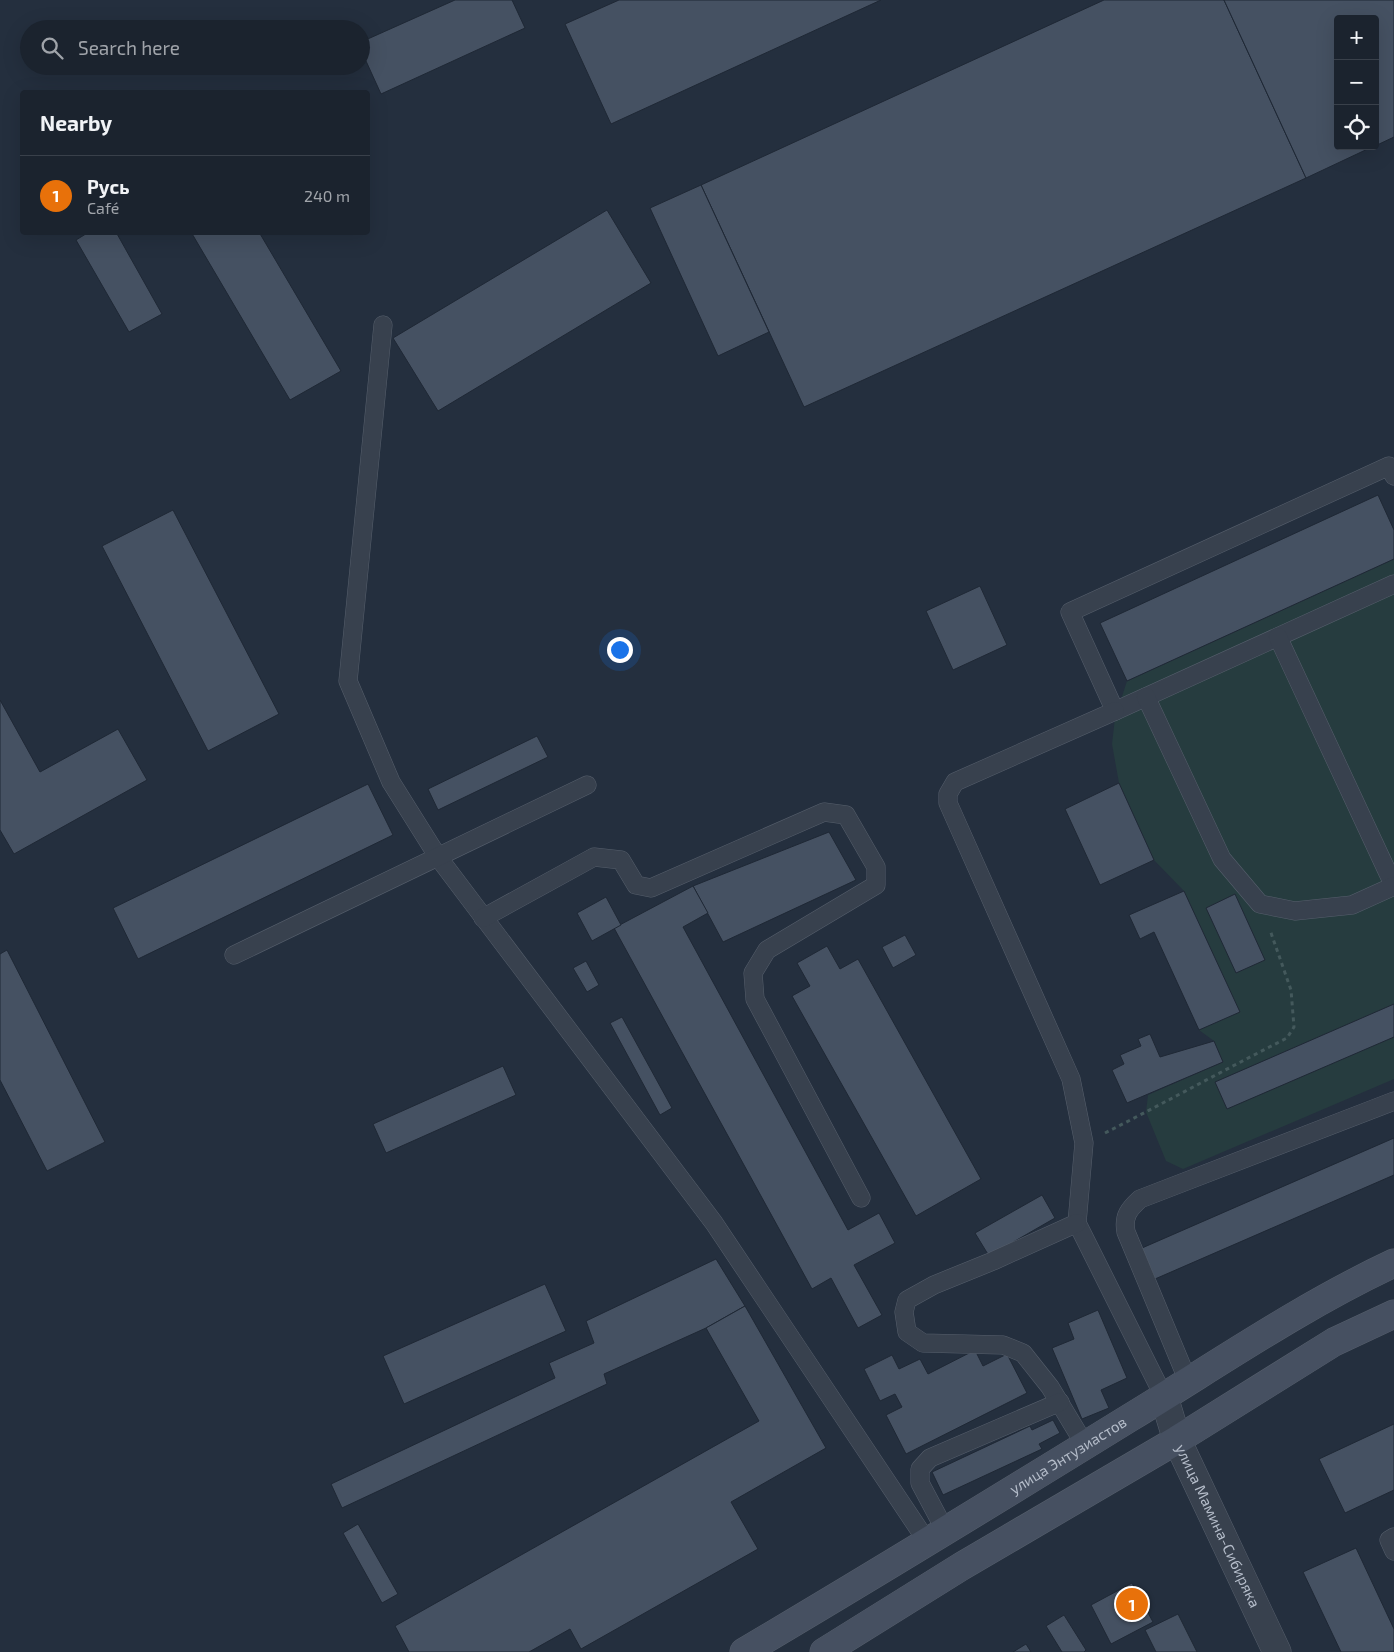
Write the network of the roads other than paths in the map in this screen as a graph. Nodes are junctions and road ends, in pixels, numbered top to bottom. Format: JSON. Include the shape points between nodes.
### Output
{"nodes":[{"id":1,"x":383,"y":325,"type":"dead end"},
{"id":2,"x":1394,"y":476,"type":"edge"},
{"id":3,"x":1394,"y":584,"type":"edge"},
{"id":4,"x":1278,"y":637,"type":"junction"},
{"id":5,"x":1146,"y":697,"type":"junction"},
{"id":6,"x":1115,"y":711,"type":"junction"},
{"id":7,"x":587,"y":785,"type":"dead end"},
{"id":8,"x":438,"y":857,"type":"junction"},
{"id":9,"x":1394,"y":886,"type":"edge"},
{"id":10,"x":483,"y":918,"type":"junction"},
{"id":11,"x":234,"y":955,"type":"dead end"},
{"id":12,"x":1394,"y":1101,"type":"edge"},
{"id":13,"x":861,"y":1198,"type":"dead end"},
{"id":14,"x":1077,"y":1223,"type":"junction"},
{"id":15,"x":1394,"y":1263,"type":"edge"},
{"id":16,"x":1394,"y":1314,"type":"edge"},
{"id":17,"x":1188,"y":1381,"type":"junction"},
{"id":18,"x":1164,"y":1397,"type":"junction"},
{"id":19,"x":1060,"y":1402,"type":"junction"},
{"id":20,"x":1177,"y":1440,"type":"junction"},
{"id":21,"x":1086,"y":1445,"type":"junction"},
{"id":22,"x":937,"y":1537,"type":"junction"},
{"id":23,"x":1394,"y":1537,"type":"edge"},
{"id":24,"x":1394,"y":1551,"type":"edge"},
{"id":25,"x":744,"y":1652,"type":"edge"},
{"id":26,"x":824,"y":1652,"type":"edge"},
{"id":27,"x":1277,"y":1652,"type":"edge"}],
"edges":[{"from":1,"to":8,"type":"lane","via":[[348,681],[391,782]]},
{"from":2,"to":6,"type":"lane","via":[[1389,466],[1070,612]]},
{"from":3,"to":4,"type":"lane"},
{"from":4,"to":5,"type":"lane"},
{"from":4,"to":9,"type":"lane"},
{"from":5,"to":6,"type":"lane"},
{"from":5,"to":9,"type":"lane","via":[[1222,859],[1260,904],[1295,911],[1352,904]]},
{"from":6,"to":14,"type":"lane","via":[[955,782],[948,794],[948,803],[1071,1079],[1084,1143]]},
{"from":7,"to":8,"type":"lane"},
{"from":8,"to":10,"type":"lane"},
{"from":8,"to":11,"type":"lane"},
{"from":10,"to":13,"type":"lane","via":[[594,857],[621,860],[636,885],[651,888],[824,812],[846,815],[876,867],[876,885],[768,950],[753,972],[755,999]]},
{"from":10,"to":22,"type":"lane","via":[[714,1223]]},
{"from":12,"to":17,"type":"lane","via":[[1140,1199],[1128,1209],[1124,1223],[1126,1232]]},
{"from":14,"to":18,"type":"lane"},
{"from":14,"to":19,"type":"lane","via":[[934,1285],[907,1300],[904,1312],[907,1332],[923,1343],[1003,1345],[1023,1353]]},
{"from":15,"to":17,"type":"main road","name":"улица Энтузиастов","via":[[1286,1320]]},
{"from":16,"to":20,"type":"main road","via":[[1334,1342]]},
{"from":17,"to":18,"type":"main road","name":"улица Энтузиастов"},
{"from":18,"to":20,"type":"street","name":"улица Мамина-Сибиряка"},
{"from":18,"to":21,"type":"main road","name":"улица Энтузиастов"},
{"from":19,"to":21,"type":"lane"},
{"from":19,"to":22,"type":"lane","via":[[930,1458],[920,1469],[920,1483]]},
{"from":20,"to":26,"type":"main road","via":[[962,1566]]},
{"from":20,"to":27,"type":"street","name":"улица Мамина-Сибиряка"},
{"from":21,"to":22,"type":"main road","name":"улица Энтузиастов"},
{"from":22,"to":25,"type":"main road","name":"улица Энтузиастов"},
{"from":23,"to":24,"type":"lane","via":[[1389,1540]]}]}
